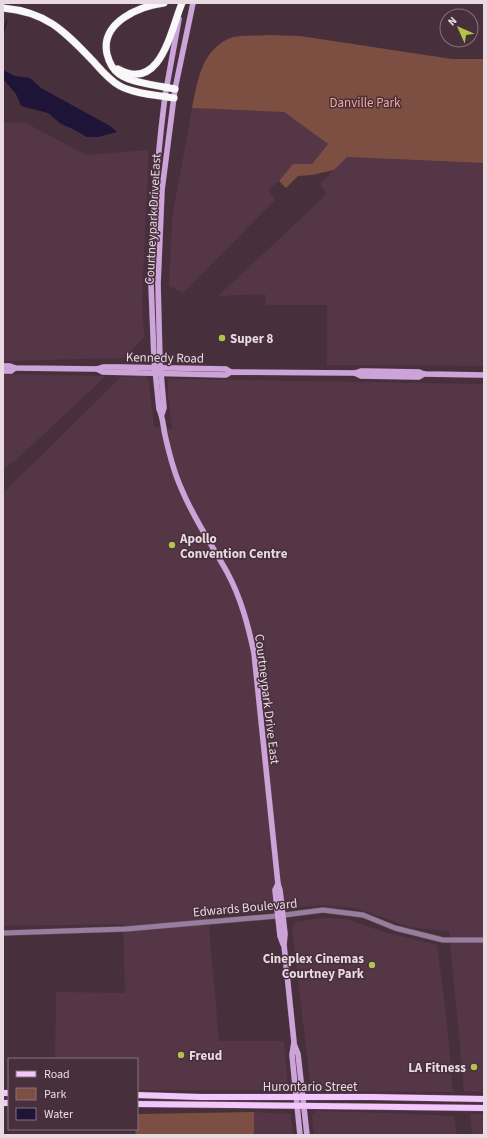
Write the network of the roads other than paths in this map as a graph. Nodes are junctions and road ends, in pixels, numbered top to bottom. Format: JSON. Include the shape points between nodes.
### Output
{"nodes":[{"id":1,"x":164,"y":3,"type":"edge"},
{"id":2,"x":182,"y":3,"type":"edge"},
{"id":3,"x":192,"y":5,"type":"edge"},
{"id":4,"x":3,"y":8,"type":"edge"},
{"id":5,"x":108,"y":57,"type":"junction"},
{"id":6,"x":166,"y":87,"type":"junction"},
{"id":7,"x":175,"y":89,"type":"junction"},
{"id":8,"x":165,"y":96,"type":"junction"},
{"id":9,"x":174,"y":98,"type":"junction"},
{"id":10,"x":3,"y":366,"type":"edge"},
{"id":11,"x":16,"y":368,"type":"junction"},
{"id":12,"x":158,"y":370,"type":"junction"},
{"id":13,"x":3,"y":371,"type":"edge"},
{"id":14,"x":484,"y":375,"type":"edge"},
{"id":15,"x":280,"y":915,"type":"junction"},
{"id":16,"x":3,"y":932,"type":"edge"},
{"id":17,"x":484,"y":940,"type":"edge"},
{"id":18,"x":294,"y":1044,"type":"junction"},
{"id":19,"x":138,"y":1095,"type":"edge"},
{"id":20,"x":296,"y":1097,"type":"junction"},
{"id":21,"x":303,"y":1097,"type":"junction"},
{"id":22,"x":484,"y":1099,"type":"edge"},
{"id":23,"x":138,"y":1104,"type":"edge"},
{"id":24,"x":300,"y":1107,"type":"junction"},
{"id":25,"x":484,"y":1108,"type":"edge"},
{"id":26,"x":300,"y":1135,"type":"edge"},
{"id":27,"x":307,"y":1135,"type":"edge"}],
"edges":[{"from":1,"to":5,"type":"highway","via":[[136,11],[118,23],[107,39]]},
{"from":2,"to":5,"type":"highway","via":[[163,53],[148,70],[137,74],[125,73],[117,69]]},
{"from":2,"to":6,"type":"main road","name":"Courtneypark Drive East"},
{"from":3,"to":7,"type":"main road","name":"Courtneypark Drive East"},
{"from":4,"to":8,"type":"highway","via":[[29,12],[49,21],[120,86]]},
{"from":5,"to":6,"type":"highway","via":[[114,69],[125,78]]},
{"from":6,"to":7,"type":"highway"},
{"from":6,"to":8,"type":"main road","name":"Courtneypark Drive East"},
{"from":7,"to":9,"type":"main road","name":"Courtneypark Drive East"},
{"from":8,"to":9,"type":"highway"},
{"from":8,"to":12,"type":"main road","name":"Courtneypark Drive East","via":[[155,190],[151,276]]},
{"from":9,"to":12,"type":"main road","name":"Courtneypark Drive East","via":[[162,190]]},
{"from":10,"to":11,"type":"main road","name":"Kennedy Road"},
{"from":11,"to":12,"type":"main road","name":"Kennedy Road","via":[[97,368],[103,372]]},
{"from":11,"to":13,"type":"main road","name":"Kennedy Road"},
{"from":12,"to":14,"type":"main road","name":"Kennedy Road","via":[[226,375],[231,372],[361,371]]},
{"from":12,"to":15,"type":"main road","name":"Courtneypark Drive East","via":[[159,409],[168,450],[181,488],[237,593],[246,621],[254,660],[280,890]]},
{"from":15,"to":16,"type":"street","name":"Edwards Boulevard","via":[[126,929]]},
{"from":15,"to":17,"type":"street","name":"Edwards Boulevard","via":[[323,910],[368,916],[395,928],[443,940]]},
{"from":15,"to":18,"type":"main road","name":"Courtneypark Drive East","via":[[285,934]]},
{"from":18,"to":20,"type":"main road","name":"Courtneypark Drive East","via":[[292,1054]]},
{"from":18,"to":21,"type":"main road","name":"Courtneypark Drive East","via":[[298,1054]]},
{"from":19,"to":20,"type":"main road","name":"Hurontario Street"},
{"from":20,"to":21,"type":"main road","name":"Hurontario Street"},
{"from":20,"to":24,"type":"main road","name":"Courtneypark Drive East"},
{"from":21,"to":22,"type":"main road","name":"Hurontario Street"},
{"from":21,"to":24,"type":"main road","name":"Courtneypark Drive East"},
{"from":23,"to":24,"type":"main road","name":"Hurontario Street"},
{"from":24,"to":25,"type":"main road","name":"Hurontario Street"},
{"from":24,"to":26,"type":"main road"},
{"from":24,"to":27,"type":"main road"}]}
